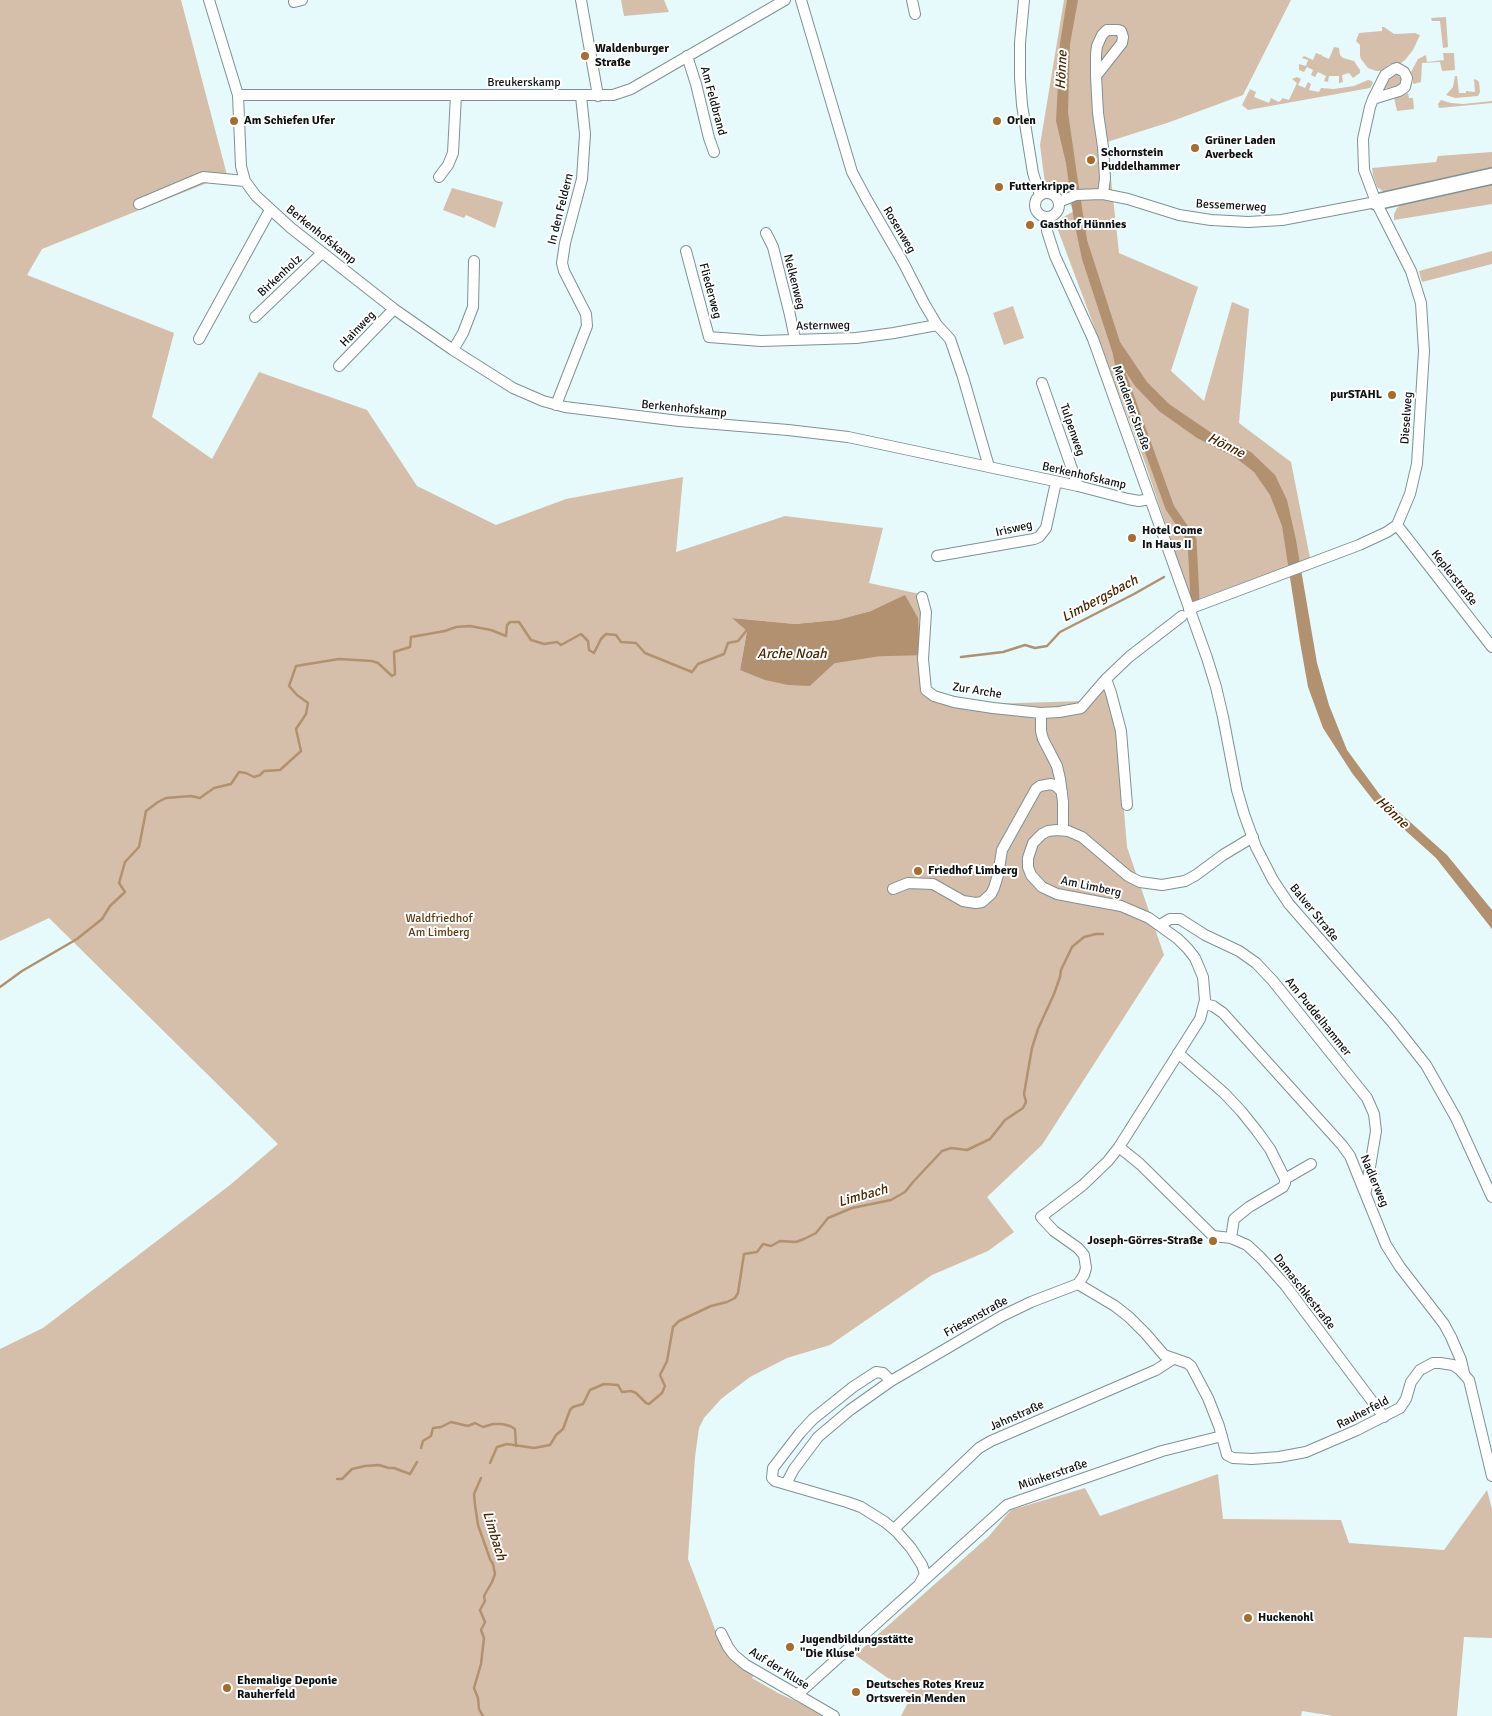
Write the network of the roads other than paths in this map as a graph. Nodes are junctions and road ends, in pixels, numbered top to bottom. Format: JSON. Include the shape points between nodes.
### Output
{"nodes":[{"id":1,"x":210,"y":0,"type":"edge"},
{"id":2,"x":581,"y":0,"type":"edge"},
{"id":3,"x":785,"y":0,"type":"edge"},
{"id":4,"x":801,"y":0,"type":"edge"},
{"id":5,"x":912,"y":0,"type":"edge"},
{"id":6,"x":1024,"y":0,"type":"edge"},
{"id":7,"x":915,"y":14,"type":"dead end"},
{"id":8,"x":687,"y":56,"type":"junction"},
{"id":9,"x":1096,"y":76,"type":"dead end"},
{"id":10,"x":238,"y":95,"type":"junction"},
{"id":11,"x":456,"y":95,"type":"junction"},
{"id":12,"x":581,"y":96,"type":"junction"},
{"id":13,"x":598,"y":96,"type":"junction"},
{"id":14,"x":1373,"y":99,"type":"dead end"},
{"id":15,"x":714,"y":152,"type":"dead end"},
{"id":16,"x":1492,"y":176,"type":"edge"},
{"id":17,"x":438,"y":177,"type":"dead end"},
{"id":18,"x":245,"y":181,"type":"junction"},
{"id":19,"x":1103,"y":194,"type":"junction"},
{"id":20,"x":1040,"y":195,"type":"junction"},
{"id":21,"x":1061,"y":202,"type":"junction"},
{"id":22,"x":1376,"y":202,"type":"junction"},
{"id":23,"x":139,"y":204,"type":"dead end"},
{"id":24,"x":270,"y":210,"type":"junction"},
{"id":25,"x":1047,"y":217,"type":"junction"},
{"id":26,"x":766,"y":233,"type":"dead end"},
{"id":27,"x":686,"y":251,"type":"dead end"},
{"id":28,"x":322,"y":253,"type":"junction"},
{"id":29,"x":474,"y":261,"type":"dead end"},
{"id":30,"x":394,"y":309,"type":"junction"},
{"id":31,"x":255,"y":317,"type":"dead end"},
{"id":32,"x":937,"y":325,"type":"junction"},
{"id":33,"x":709,"y":337,"type":"joint"},
{"id":34,"x":199,"y":339,"type":"dead end"},
{"id":35,"x":794,"y":339,"type":"junction"},
{"id":36,"x":453,"y":350,"type":"junction"},
{"id":37,"x":339,"y":366,"type":"dead end"},
{"id":38,"x":1042,"y":383,"type":"dead end"},
{"id":39,"x":556,"y":405,"type":"junction"},
{"id":40,"x":989,"y":467,"type":"junction"},
{"id":41,"x":1056,"y":482,"type":"junction"},
{"id":42,"x":1078,"y":486,"type":"junction"},
{"id":43,"x":1150,"y":500,"type":"junction"},
{"id":44,"x":1397,"y":525,"type":"junction"},
{"id":45,"x":937,"y":556,"type":"dead end"},
{"id":46,"x":922,"y":597,"type":"dead end"},
{"id":47,"x":1185,"y":612,"type":"junction"},
{"id":48,"x":1492,"y":647,"type":"edge"},
{"id":49,"x":1106,"y":679,"type":"junction"},
{"id":50,"x":1041,"y":713,"type":"junction"},
{"id":51,"x":1062,"y":792,"type":"junction"},
{"id":52,"x":1128,"y":805,"type":"dead end"},
{"id":53,"x":1063,"y":830,"type":"junction"},
{"id":54,"x":1253,"y":837,"type":"junction"},
{"id":55,"x":893,"y":888,"type":"dead end"},
{"id":56,"x":1160,"y":925,"type":"junction"},
{"id":57,"x":1204,"y":1004,"type":"junction"},
{"id":58,"x":1178,"y":1054,"type":"junction"},
{"id":59,"x":1119,"y":1147,"type":"junction"},
{"id":60,"x":1311,"y":1164,"type":"dead end"},
{"id":61,"x":1285,"y":1179,"type":"junction"},
{"id":62,"x":1366,"y":1194,"type":"junction"},
{"id":63,"x":1492,"y":1197,"type":"edge"},
{"id":64,"x":1231,"y":1238,"type":"junction"},
{"id":65,"x":1078,"y":1284,"type":"junction"},
{"id":66,"x":1173,"y":1359,"type":"junction"},
{"id":67,"x":1464,"y":1373,"type":"junction"},
{"id":68,"x":891,"y":1381,"type":"junction"},
{"id":69,"x":1384,"y":1417,"type":"junction"},
{"id":70,"x":1222,"y":1436,"type":"junction"},
{"id":71,"x":1492,"y":1476,"type":"edge"},
{"id":72,"x":786,"y":1484,"type":"junction"},
{"id":73,"x":894,"y":1529,"type":"junction"},
{"id":74,"x":921,"y":1583,"type":"junction"},
{"id":75,"x":721,"y":1633,"type":"dead end"},
{"id":76,"x":797,"y":1695,"type":"junction"},
{"id":77,"x":834,"y":1716,"type":"edge"}],
"edges":[{"from":1,"to":10,"type":"street","name":"Berkenhofskamp"},
{"from":2,"to":13,"type":"street"},
{"from":3,"to":8,"type":"street","name":"Breukerskamp"},
{"from":4,"to":32,"type":"street","name":"Rosenweg","via":[[852,172]]},
{"from":5,"to":7,"type":"street"},
{"from":6,"to":20,"type":"street","name":"Mendener Straße","via":[[1020,43],[1022,105],[1033,173]]},
{"from":8,"to":13,"type":"street","name":"Breukerskamp","via":[[631,89]]},
{"from":8,"to":15,"type":"street","name":"Am Feldbrand"},
{"from":9,"to":19,"type":"street","via":[[1105,169]]},
{"from":10,"to":11,"type":"street","name":"Breukerskamp"},
{"from":10,"to":18,"type":"street","name":"Berkenhofskamp","via":[[241,166]]},
{"from":11,"to":12,"type":"street","name":"Breukerskamp"},
{"from":11,"to":17,"type":"street","via":[[452,153],[448,165]]},
{"from":12,"to":13,"type":"street","name":"Breukerskamp"},
{"from":12,"to":39,"type":"street","name":"In den Feldern","via":[[585,134],[582,179],[562,263],[586,314],[587,326]]},
{"from":14,"to":22,"type":"street","name":"Dieselweg","via":[[1363,139],[1364,170]]},
{"from":16,"to":22,"type":"main road"},
{"from":18,"to":23,"type":"street","via":[[203,177]]},
{"from":18,"to":24,"type":"street","name":"Berkenhofskamp"},
{"from":19,"to":21,"type":"street","name":"Bessemerweg","via":[[1084,194]]},
{"from":19,"to":22,"type":"street","name":"Bessemerweg","via":[[1179,214],[1231,221],[1282,220]]},
{"from":20,"to":21,"type":"street","via":[[1050,193]]},
{"from":20,"to":25,"type":"street","name":"Mendener Straße","via":[[1035,207],[1040,215]]},
{"from":21,"to":25,"type":"street","via":[[1054,215]]},
{"from":22,"to":44,"type":"street","name":"Dieselweg","via":[[1414,278],[1424,325],[1417,464],[1410,494]]},
{"from":24,"to":28,"type":"street","name":"Berkenhofskamp"},
{"from":24,"to":34,"type":"street","name":"Berkenhofskamp"},
{"from":25,"to":43,"type":"street","name":"Mendener Straße","via":[[1055,256],[1093,339]]},
{"from":26,"to":35,"type":"street","name":"Nelkenweg","via":[[773,248]]},
{"from":27,"to":33,"type":"street","name":"Fliederweg"},
{"from":28,"to":30,"type":"street","name":"Berkenhofskamp"},
{"from":28,"to":31,"type":"street","name":"Birkenholz"},
{"from":29,"to":36,"type":"street","via":[[473,307]]},
{"from":30,"to":36,"type":"street","name":"Berkenhofskamp"},
{"from":30,"to":37,"type":"street","name":"Hainweg"},
{"from":32,"to":35,"type":"street","name":"Asternweg","via":[[856,338]]},
{"from":32,"to":40,"type":"street","name":"Rosenweg","via":[[950,339],[964,377]]},
{"from":33,"to":35,"type":"street","name":"Asternweg","via":[[761,341]]},
{"from":36,"to":39,"type":"street","name":"Berkenhofskamp","via":[[513,388]]},
{"from":38,"to":42,"type":"street","name":"Tulpenweg"},
{"from":39,"to":40,"type":"street","name":"Berkenhofskamp","via":[[587,411],[848,437]]},
{"from":40,"to":41,"type":"street","name":"Berkenhofskamp"},
{"from":41,"to":42,"type":"street","name":"Berkenhofskamp"},
{"from":41,"to":45,"type":"street","name":"Irisweg","via":[[1046,528],[1039,537]]},
{"from":42,"to":43,"type":"street","name":"Berkenhofskamp","via":[[1128,499]]},
{"from":43,"to":47,"type":"street","name":"Mendener Straße"},
{"from":44,"to":47,"type":"street","via":[[1371,540]]},
{"from":44,"to":48,"type":"street","name":"Keplerstraße"},
{"from":46,"to":50,"type":"street","name":"Zur Arche","via":[[926,612],[923,659],[928,693],[954,702]]},
{"from":47,"to":49,"type":"street","name":"Zur Arche"},
{"from":47,"to":54,"type":"street","name":"Balver Straße","via":[[1216,687],[1237,790]]},
{"from":49,"to":50,"type":"street","name":"Zur Arche","via":[[1081,708]]},
{"from":49,"to":52,"type":"street","via":[[1121,730]]},
{"from":50,"to":51,"type":"street","via":[[1043,739],[1057,766]]},
{"from":51,"to":53,"type":"street"},
{"from":51,"to":55,"type":"street","via":[[1051,784],[1036,789],[1002,850],[994,888],[982,902],[963,901],[934,884],[908,883]]},
{"from":53,"to":54,"type":"street","name":"Am Limberg","via":[[1082,837],[1128,876],[1140,882],[1162,885],[1185,881]]},
{"from":53,"to":56,"type":"street","name":"Am Limberg","via":[[1048,831],[1033,843],[1028,867],[1036,881],[1057,894],[1121,906]]},
{"from":54,"to":63,"type":"street","name":"Balver Straße","via":[[1273,880],[1289,904],[1426,1065],[1456,1118]]},
{"from":56,"to":57,"type":"street","name":"Am Limberg","via":[[1195,958],[1203,977]]},
{"from":56,"to":62,"type":"street","name":"Am Puddelhammer","via":[[1170,919],[1180,919],[1205,935],[1239,950],[1256,963],[1367,1098],[1374,1114],[1376,1131]]},
{"from":57,"to":58,"type":"street","name":"Am Limberg","via":[[1200,1020]]},
{"from":57,"to":62,"type":"street","name":"Nadlerweg","via":[[1223,1013],[1342,1145],[1356,1167]]},
{"from":58,"to":59,"type":"street","name":"Am Limberg"},
{"from":58,"to":61,"type":"street","via":[[1241,1111],[1262,1137]]},
{"from":59,"to":64,"type":"street","name":"Damaschkestraße","via":[[1213,1236]]},
{"from":59,"to":65,"type":"street","name":"Am Limberg","via":[[1083,1185],[1041,1216],[1084,1255],[1086,1268]]},
{"from":60,"to":61,"type":"street"},
{"from":61,"to":64,"type":"street","via":[[1283,1187],[1234,1219]]},
{"from":62,"to":67,"type":"street","name":"Nadlerweg","via":[[1386,1245],[1444,1324]]},
{"from":64,"to":69,"type":"street","name":"Damaschkestraße","via":[[1247,1245],[1274,1273]]},
{"from":65,"to":66,"type":"street","via":[[1115,1306],[1164,1355]]},
{"from":65,"to":68,"type":"street","name":"Friesenstraße","via":[[1002,1316]]},
{"from":66,"to":70,"type":"street","via":[[1187,1363],[1195,1371]]},
{"from":66,"to":73,"type":"street","name":"Jahnstraße","via":[[1156,1370],[991,1441],[971,1454]]},
{"from":67,"to":69,"type":"street","name":"Rauherfeld","via":[[1448,1364],[1426,1366],[1411,1382],[1404,1404]]},
{"from":67,"to":71,"type":"street","via":[[1472,1388]]},
{"from":68,"to":72,"type":"street","name":"Friesenstraße","via":[[818,1437]]},
{"from":68,"to":72,"type":"street","via":[[883,1373],[876,1372],[853,1386],[813,1419],[773,1468],[772,1478]]},
{"from":69,"to":70,"type":"street","name":"Rauherfeld","via":[[1306,1452],[1279,1457],[1233,1458],[1226,1452]]},
{"from":70,"to":74,"type":"street","name":"Münkerstraße","via":[[1162,1451],[1008,1505]]},
{"from":72,"to":73,"type":"street","via":[[861,1507]]},
{"from":73,"to":74,"type":"street","via":[[922,1565],[925,1574]]},
{"from":74,"to":76,"type":"street","name":"Münkerstraße"},
{"from":75,"to":76,"type":"street","name":"Auf der Kluse","via":[[734,1655],[746,1665]]},
{"from":76,"to":77,"type":"street","name":"Auf der Kluse"}]}
